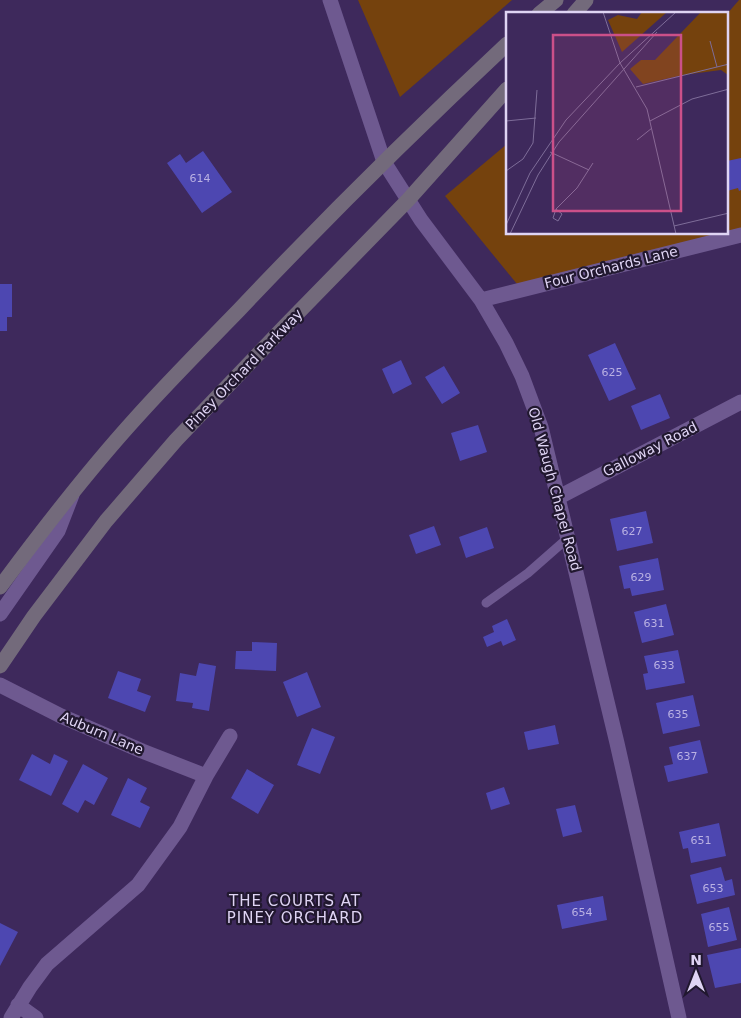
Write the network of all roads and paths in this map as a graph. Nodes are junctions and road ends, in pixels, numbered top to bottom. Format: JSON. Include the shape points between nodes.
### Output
{"nodes":[{"id":1,"x":330,"y":0,"type":"edge"},
{"id":2,"x":556,"y":0,"type":"edge"},
{"id":3,"x":586,"y":0,"type":"edge"},
{"id":4,"x":541,"y":12,"type":"edge"},
{"id":5,"x":576,"y":12,"type":"edge"},
{"id":6,"x":506,"y":45,"type":"edge"},
{"id":7,"x":506,"y":90,"type":"edge"},
{"id":8,"x":384,"y":162,"type":"junction"},
{"id":9,"x":408,"y":200,"type":"junction"},
{"id":10,"x":741,"y":235,"type":"edge"},
{"id":11,"x":481,"y":300,"type":"junction"},
{"id":12,"x":741,"y":402,"type":"edge"},
{"id":13,"x":75,"y":489,"type":"junction"},
{"id":14,"x":559,"y":496,"type":"junction"},
{"id":15,"x":568,"y":537,"type":"junction"},
{"id":16,"x":0,"y":587,"type":"edge"},
{"id":17,"x":486,"y":603,"type":"dead end"},
{"id":18,"x":0,"y":614,"type":"edge"},
{"id":19,"x":0,"y":666,"type":"edge"},
{"id":20,"x":0,"y":685,"type":"edge"},
{"id":21,"x":230,"y":736,"type":"dead end"},
{"id":22,"x":206,"y":776,"type":"junction"},
{"id":23,"x":15,"y":1012,"type":"edge"},
{"id":24,"x":36,"y":1018,"type":"edge"},
{"id":25,"x":679,"y":1018,"type":"edge"}],
"edges":[{"from":1,"to":8,"type":"street","name":"Old Waugh Chapel Road"},
{"from":2,"to":4,"type":"main road"},
{"from":3,"to":5,"type":"main road"},
{"from":6,"to":8,"type":"main road"},
{"from":7,"to":9,"type":"main road","name":"Piney Orchard Parkway"},
{"from":8,"to":9,"type":"street","name":"Old Waugh Chapel Road"},
{"from":8,"to":13,"type":"main road","via":[[135,419]]},
{"from":9,"to":11,"type":"street","name":"Old Waugh Chapel Road"},
{"from":9,"to":19,"type":"main road","name":"Piney Orchard Parkway","via":[[170,448],[100,529]]},
{"from":10,"to":11,"type":"street","name":"Four Orchards Lane"},
{"from":11,"to":14,"type":"street","name":"Old Waugh Chapel Road","via":[[522,376],[541,427]]},
{"from":12,"to":14,"type":"street","name":"Galloway Road"},
{"from":13,"to":16,"type":"main road"},
{"from":13,"to":18,"type":"street","via":[[58,531]]},
{"from":14,"to":15,"type":"street","name":"Old Waugh Chapel Road"},
{"from":15,"to":17,"type":"lane","via":[[528,573]]},
{"from":15,"to":25,"type":"street","name":"Old Waugh Chapel Road"},
{"from":20,"to":22,"type":"street","name":"Auburn Lane","via":[[61,716]]},
{"from":21,"to":22,"type":"street"},
{"from":22,"to":23,"type":"street","via":[[180,827],[138,885],[47,964]]},
{"from":23,"to":24,"type":"street"}]}
